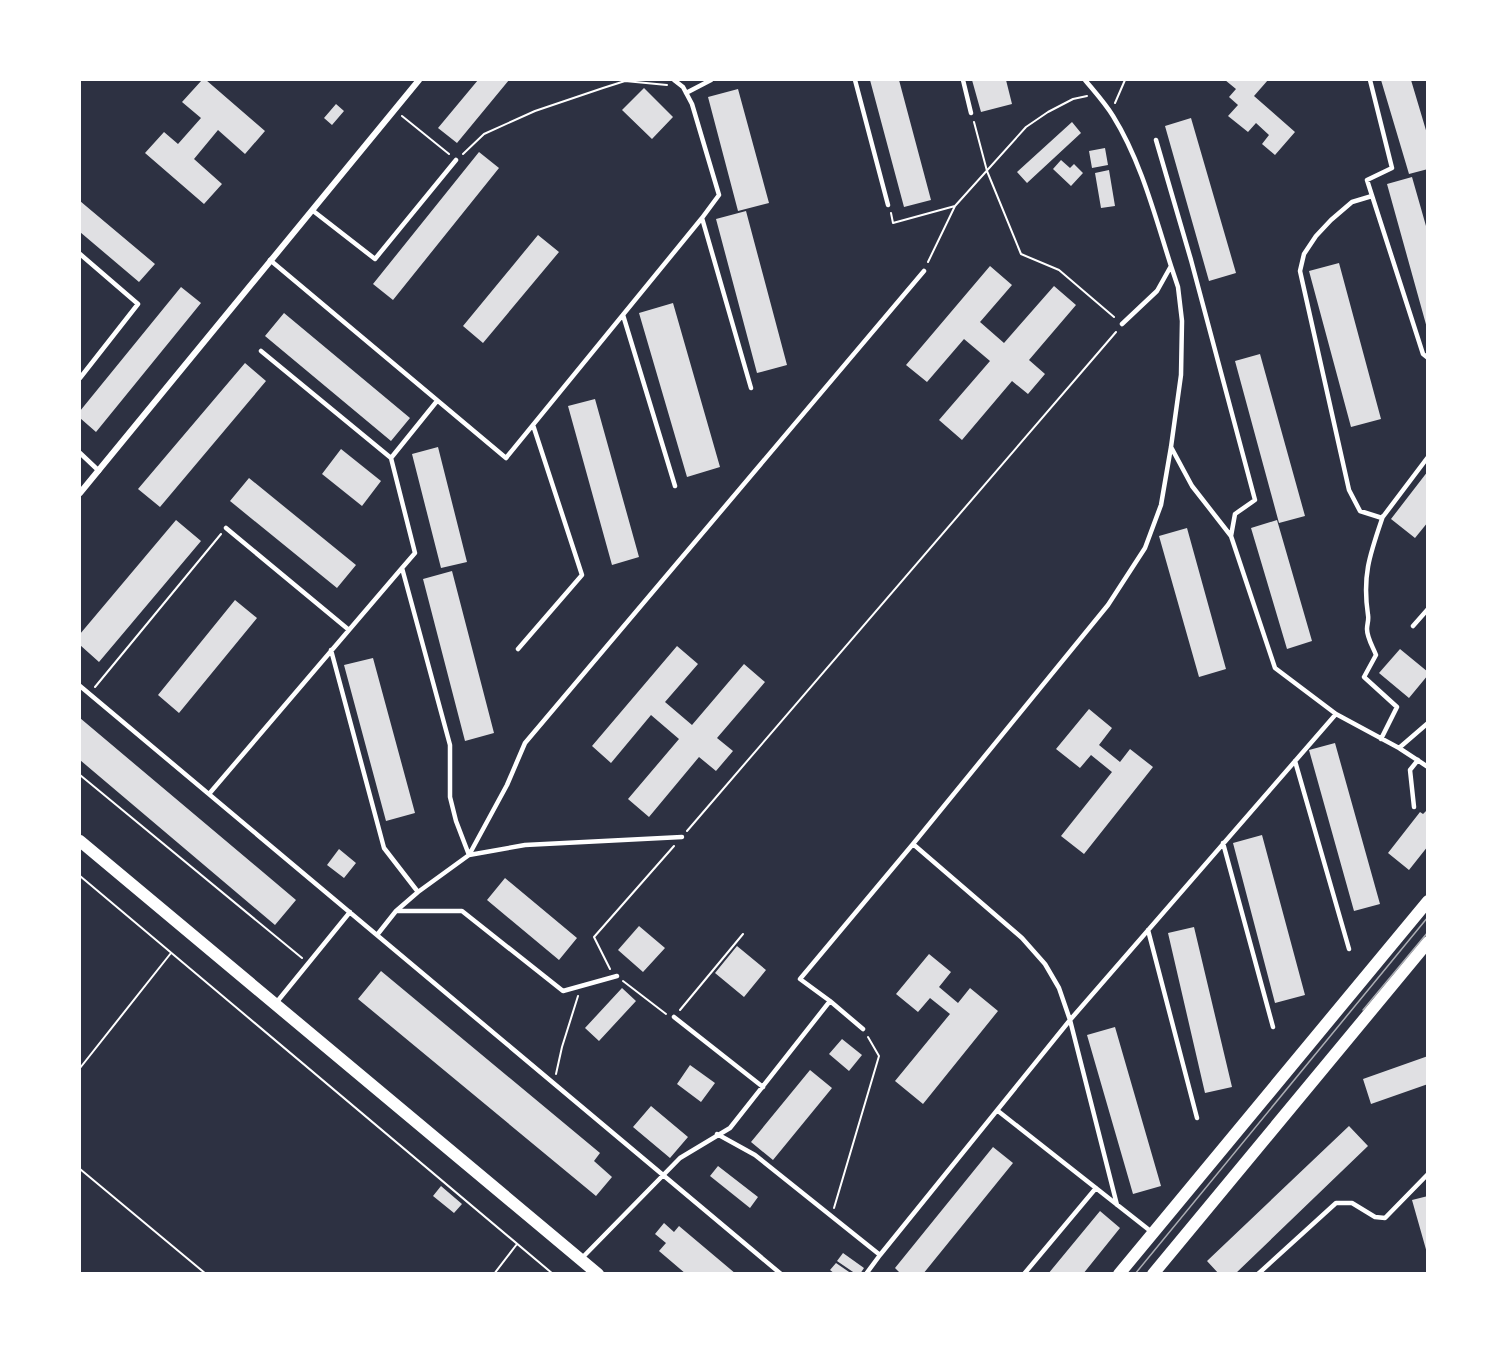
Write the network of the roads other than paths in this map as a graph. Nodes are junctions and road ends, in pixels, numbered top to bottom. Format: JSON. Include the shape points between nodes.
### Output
{"nodes":[{"id":1,"x":419,"y":80,"type":"edge"},
{"id":2,"x":674,"y":80,"type":"edge"},
{"id":3,"x":711,"y":80,"type":"edge"},
{"id":4,"x":855,"y":80,"type":"edge"},
{"id":5,"x":963,"y":80,"type":"edge"},
{"id":6,"x":1084,"y":80,"type":"edge"},
{"id":7,"x":1370,"y":80,"type":"edge"},
{"id":8,"x":686,"y":93,"type":"junction"},
{"id":9,"x":971,"y":113,"type":"road end"},
{"id":10,"x":1156,"y":140,"type":"dead end"},
{"id":11,"x":456,"y":160,"type":"road end"},
{"id":12,"x":1372,"y":196,"type":"junction"},
{"id":13,"x":888,"y":205,"type":"road end"},
{"id":14,"x":312,"y":210,"type":"junction"},
{"id":15,"x":702,"y":218,"type":"junction"},
{"id":16,"x":80,"y":254,"type":"edge"},
{"id":17,"x":270,"y":260,"type":"junction"},
{"id":18,"x":1171,"y":266,"type":"junction"},
{"id":19,"x":924,"y":271,"type":"road end"},
{"id":20,"x":623,"y":315,"type":"junction"},
{"id":21,"x":1122,"y":324,"type":"road end"},
{"id":22,"x":261,"y":351,"type":"dead end"},
{"id":23,"x":1428,"y":358,"type":"edge"},
{"id":24,"x":80,"y":378,"type":"edge"},
{"id":25,"x":751,"y":388,"type":"dead end"},
{"id":26,"x":437,"y":401,"type":"junction"},
{"id":27,"x":533,"y":425,"type":"junction"},
{"id":28,"x":1172,"y":447,"type":"junction"},
{"id":29,"x":80,"y":453,"type":"edge"},
{"id":30,"x":1428,"y":456,"type":"edge"},
{"id":31,"x":391,"y":458,"type":"junction"},
{"id":32,"x":99,"y":471,"type":"junction"},
{"id":33,"x":675,"y":486,"type":"dead end"},
{"id":34,"x":80,"y":493,"type":"edge"},
{"id":35,"x":1383,"y":515,"type":"junction"},
{"id":36,"x":226,"y":528,"type":"road end"},
{"id":37,"x":1231,"y":536,"type":"junction"},
{"id":38,"x":402,"y":568,"type":"junction"},
{"id":39,"x":1428,"y":609,"type":"edge"},
{"id":40,"x":1413,"y":626,"type":"dead end"},
{"id":41,"x":349,"y":630,"type":"junction"},
{"id":42,"x":518,"y":649,"type":"dead end"},
{"id":43,"x":331,"y":650,"type":"junction"},
{"id":44,"x":80,"y":686,"type":"edge"},
{"id":45,"x":1336,"y":714,"type":"junction"},
{"id":46,"x":1428,"y":723,"type":"edge"},
{"id":47,"x":1381,"y":739,"type":"junction"},
{"id":48,"x":1399,"y":748,"type":"junction"},
{"id":49,"x":1418,"y":760,"type":"junction"},
{"id":50,"x":1295,"y":761,"type":"junction"},
{"id":51,"x":1428,"y":767,"type":"edge"},
{"id":52,"x":209,"y":794,"type":"junction"},
{"id":53,"x":1414,"y":807,"type":"dead end"},
{"id":54,"x":682,"y":837,"type":"road end"},
{"id":55,"x":80,"y":841,"type":"edge"},
{"id":56,"x":1223,"y":843,"type":"junction"},
{"id":57,"x":913,"y":844,"type":"junction"},
{"id":58,"x":469,"y":855,"type":"junction"},
{"id":59,"x":418,"y":892,"type":"junction"},
{"id":60,"x":1428,"y":902,"type":"edge"},
{"id":61,"x":396,"y":911,"type":"junction"},
{"id":62,"x":350,"y":912,"type":"junction"},
{"id":63,"x":1148,"y":930,"type":"junction"},
{"id":64,"x":377,"y":935,"type":"junction"},
{"id":65,"x":1428,"y":942,"type":"edge"},
{"id":66,"x":1349,"y":949,"type":"dead end"},
{"id":67,"x":617,"y":976,"type":"road end"},
{"id":68,"x":830,"y":1001,"type":"junction"},
{"id":69,"x":276,"y":1004,"type":"junction"},
{"id":70,"x":675,"y":1017,"type":"road end"},
{"id":71,"x":1070,"y":1020,"type":"junction"},
{"id":72,"x":1273,"y":1027,"type":"dead end"},
{"id":73,"x":863,"y":1029,"type":"road end"},
{"id":74,"x":763,"y":1087,"type":"junction"},
{"id":75,"x":998,"y":1110,"type":"junction"},
{"id":76,"x":1197,"y":1118,"type":"dead end"},
{"id":77,"x":717,"y":1134,"type":"junction"},
{"id":78,"x":1428,"y":1174,"type":"edge"},
{"id":79,"x":663,"y":1175,"type":"junction"},
{"id":80,"x":1096,"y":1188,"type":"junction"},
{"id":81,"x":1117,"y":1205,"type":"junction"},
{"id":82,"x":1153,"y":1233,"type":"junction"},
{"id":83,"x":880,"y":1255,"type":"junction"},
{"id":84,"x":581,"y":1259,"type":"junction"},
{"id":85,"x":598,"y":1274,"type":"edge"},
{"id":86,"x":781,"y":1274,"type":"edge"},
{"id":87,"x":866,"y":1274,"type":"edge"},
{"id":88,"x":1024,"y":1274,"type":"edge"},
{"id":89,"x":1119,"y":1274,"type":"edge"},
{"id":90,"x":1153,"y":1274,"type":"edge"},
{"id":91,"x":1258,"y":1274,"type":"edge"}],
"edges":[{"from":1,"to":14,"type":"street"},
{"from":2,"to":8,"type":"lane"},
{"from":3,"to":8,"type":"lane"},
{"from":4,"to":13,"type":"lane"},
{"from":5,"to":9,"type":"lane"},
{"from":6,"to":18,"type":"lane","via":[[1113,115],[1147,191]]},
{"from":7,"to":12,"type":"lane","via":[[1392,168],[1367,180]]},
{"from":8,"to":15,"type":"lane","via":[[719,195]]},
{"from":10,"to":37,"type":"lane","via":[[1255,500],[1234,514]]},
{"from":11,"to":14,"type":"lane","via":[[375,259]]},
{"from":12,"to":23,"type":"lane","via":[[1423,354]]},
{"from":12,"to":35,"type":"lane","via":[[1352,202],[1331,220],[1304,254],[1300,271],[1349,490],[1360,512],[1382,518]]},
{"from":14,"to":17,"type":"street"},
{"from":15,"to":20,"type":"lane"},
{"from":15,"to":25,"type":"lane"},
{"from":16,"to":24,"type":"lane","via":[[138,304]]},
{"from":17,"to":26,"type":"lane"},
{"from":17,"to":32,"type":"street"},
{"from":18,"to":21,"type":"lane","via":[[1157,291]]},
{"from":18,"to":28,"type":"lane","via":[[1182,321],[1181,375]]},
{"from":19,"to":58,"type":"lane","via":[[525,743]]},
{"from":20,"to":27,"type":"lane"},
{"from":20,"to":33,"type":"lane"},
{"from":22,"to":31,"type":"lane"},
{"from":26,"to":27,"type":"lane","via":[[506,458]]},
{"from":26,"to":31,"type":"lane"},
{"from":27,"to":42,"type":"lane","via":[[582,575]]},
{"from":28,"to":37,"type":"lane","via":[[1192,486]]},
{"from":28,"to":57,"type":"lane","via":[[1161,505],[1144,548],[1108,605]]},
{"from":29,"to":32,"type":"lane"},
{"from":30,"to":35,"type":"lane"},
{"from":31,"to":38,"type":"lane","via":[[415,553]]},
{"from":32,"to":34,"type":"street"},
{"from":35,"to":47,"type":"lane","via":[[1366,573],[1367,632],[1376,656],[1364,677],[1397,707]]},
{"from":36,"to":41,"type":"lane"},
{"from":37,"to":45,"type":"lane","via":[[1275,668]]},
{"from":38,"to":41,"type":"lane"},
{"from":38,"to":58,"type":"lane","via":[[450,745],[450,797]]},
{"from":39,"to":40,"type":"lane"},
{"from":41,"to":43,"type":"lane"},
{"from":43,"to":52,"type":"lane"},
{"from":43,"to":59,"type":"lane","via":[[384,848]]},
{"from":44,"to":52,"type":"lane"},
{"from":45,"to":47,"type":"lane"},
{"from":45,"to":50,"type":"lane"},
{"from":46,"to":48,"type":"lane"},
{"from":47,"to":48,"type":"lane"},
{"from":48,"to":49,"type":"lane"},
{"from":49,"to":51,"type":"lane"},
{"from":49,"to":53,"type":"lane","via":[[1410,770]]},
{"from":50,"to":56,"type":"lane"},
{"from":50,"to":66,"type":"lane"},
{"from":52,"to":62,"type":"lane"},
{"from":54,"to":58,"type":"lane","via":[[525,845]]},
{"from":55,"to":69,"type":"main road"},
{"from":56,"to":63,"type":"lane"},
{"from":56,"to":72,"type":"lane"},
{"from":57,"to":68,"type":"lane","via":[[800,979]]},
{"from":57,"to":71,"type":"lane","via":[[1022,938],[1045,964],[1059,988]]},
{"from":58,"to":59,"type":"lane"},
{"from":59,"to":61,"type":"lane"},
{"from":60,"to":82,"type":"main road"},
{"from":61,"to":64,"type":"lane"},
{"from":61,"to":67,"type":"lane","via":[[462,911],[563,991]]},
{"from":62,"to":64,"type":"lane"},
{"from":62,"to":69,"type":"lane"},
{"from":63,"to":71,"type":"lane"},
{"from":63,"to":76,"type":"lane"},
{"from":64,"to":79,"type":"lane"},
{"from":65,"to":90,"type":"main road"},
{"from":68,"to":73,"type":"lane"},
{"from":68,"to":74,"type":"lane"},
{"from":69,"to":84,"type":"main road"},
{"from":70,"to":74,"type":"lane"},
{"from":71,"to":75,"type":"lane"},
{"from":71,"to":81,"type":"lane"},
{"from":74,"to":77,"type":"lane","via":[[730,1128]]},
{"from":75,"to":80,"type":"lane"},
{"from":75,"to":83,"type":"lane"},
{"from":77,"to":79,"type":"lane","via":[[680,1158]]},
{"from":77,"to":83,"type":"lane","via":[[755,1155]]},
{"from":78,"to":91,"type":"lane","via":[[1385,1218],[1375,1217],[1352,1203],[1336,1203]]},
{"from":79,"to":84,"type":"lane"},
{"from":79,"to":86,"type":"lane"},
{"from":80,"to":81,"type":"lane"},
{"from":80,"to":88,"type":"lane"},
{"from":81,"to":82,"type":"lane"},
{"from":82,"to":89,"type":"main road"},
{"from":83,"to":87,"type":"lane"},
{"from":84,"to":85,"type":"main road"}]}
